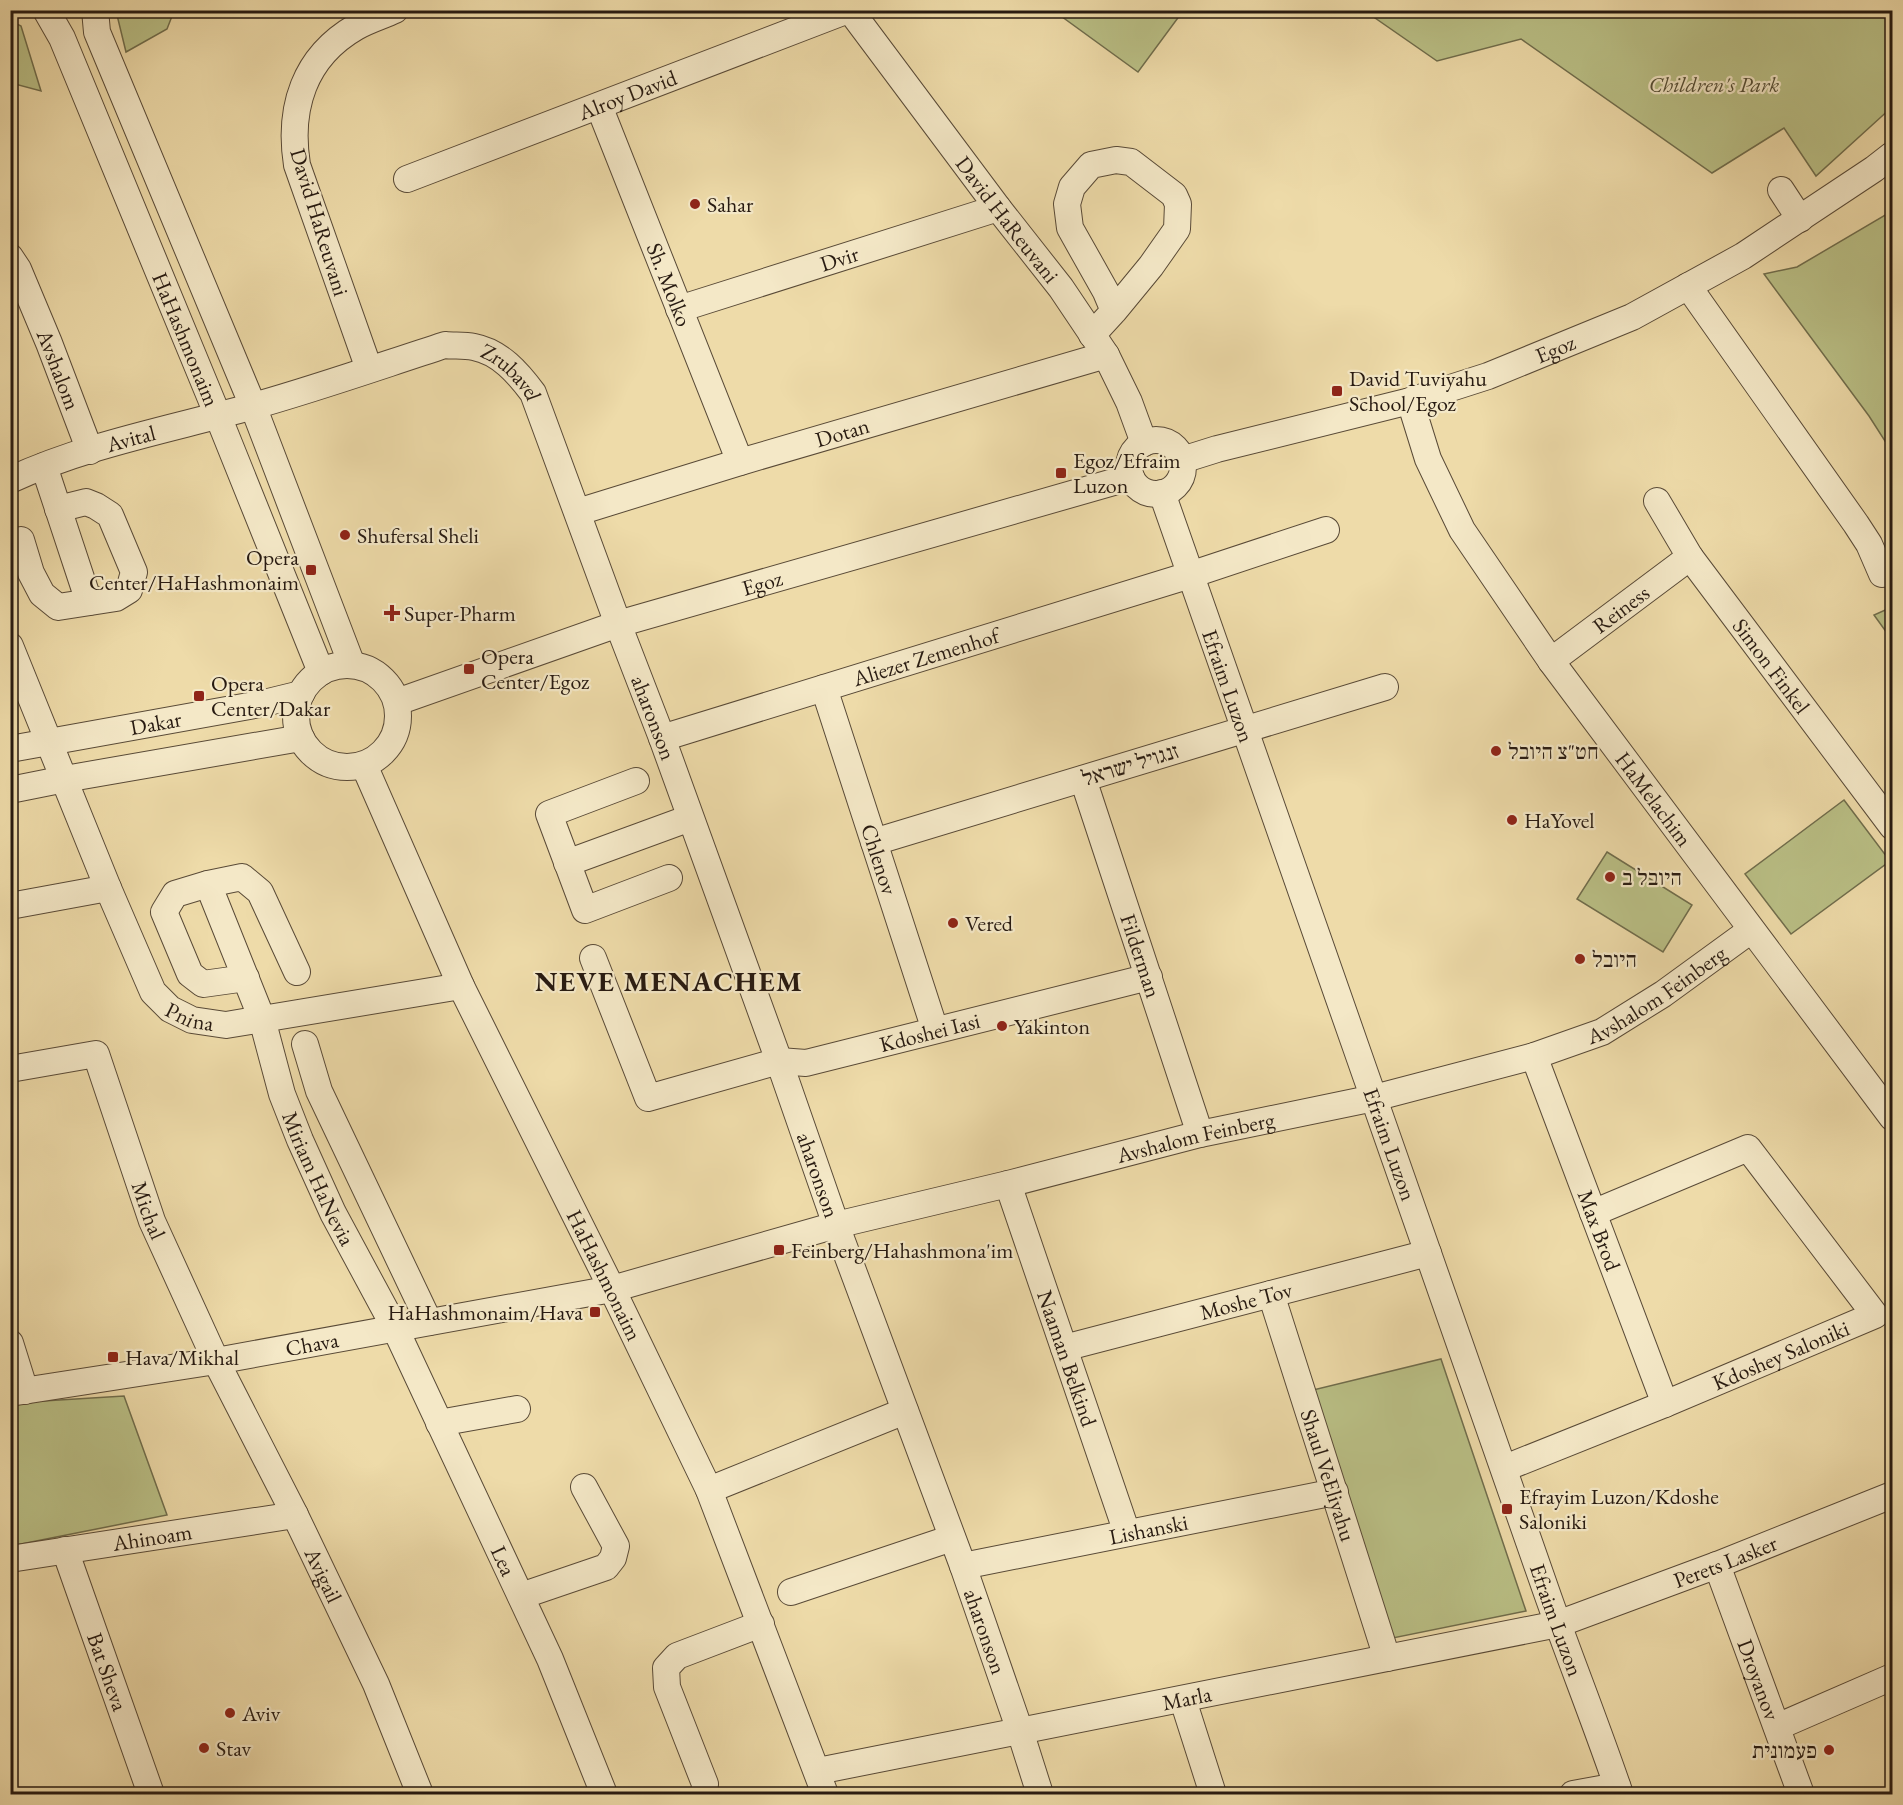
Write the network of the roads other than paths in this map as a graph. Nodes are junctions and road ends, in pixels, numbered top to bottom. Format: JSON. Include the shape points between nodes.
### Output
{"nodes":[{"id":1,"x":46,"y":10,"type":"edge"},
{"id":2,"x":95,"y":10,"type":"edge"},
{"id":3,"x":395,"y":10,"type":"edge"},
{"id":4,"x":849,"y":10,"type":"edge"},
{"id":5,"x":599,"y":106,"type":"junction"},
{"id":6,"x":1893,"y":155,"type":"edge"},
{"id":7,"x":407,"y":179,"type":"dead end"},
{"id":8,"x":1781,"y":190,"type":"dead end"},
{"id":9,"x":998,"y":208,"type":"junction"},
{"id":10,"x":1800,"y":219,"type":"junction"},
{"id":11,"x":10,"y":257,"type":"edge"},
{"id":12,"x":1688,"y":286,"type":"junction"},
{"id":13,"x":680,"y":309,"type":"junction"},
{"id":14,"x":1114,"y":310,"type":"junction"},
{"id":15,"x":1099,"y":345,"type":"junction"},
{"id":16,"x":369,"y":369,"type":"junction"},
{"id":17,"x":1410,"y":401,"type":"junction"},
{"id":18,"x":253,"y":406,"type":"junction"},
{"id":19,"x":218,"y":416,"type":"junction"},
{"id":20,"x":1144,"y":443,"type":"junction"},
{"id":21,"x":90,"y":451,"type":"junction"},
{"id":22,"x":1182,"y":460,"type":"junction"},
{"id":23,"x":740,"y":462,"type":"junction"},
{"id":24,"x":44,"y":466,"type":"junction"},
{"id":25,"x":1131,"y":477,"type":"junction"},
{"id":26,"x":10,"y":480,"type":"edge"},
{"id":27,"x":1162,"y":493,"type":"junction"},
{"id":28,"x":1657,"y":501,"type":"dead end"},
{"id":29,"x":58,"y":509,"type":"junction"},
{"id":30,"x":578,"y":512,"type":"junction"},
{"id":31,"x":1326,"y":530,"type":"dead end"},
{"id":32,"x":21,"y":540,"type":"dead end"},
{"id":33,"x":1690,"y":557,"type":"junction"},
{"id":34,"x":1882,"y":574,"type":"dead end"},
{"id":35,"x":1190,"y":575,"type":"junction"},
{"id":36,"x":89,"y":602,"type":"junction"},
{"id":37,"x":618,"y":624,"type":"junction"},
{"id":38,"x":10,"y":646,"type":"edge"},
{"id":39,"x":1551,"y":661,"type":"junction"},
{"id":40,"x":352,"y":665,"type":"junction"},
{"id":41,"x":321,"y":672,"type":"junction"},
{"id":42,"x":1386,"y":687,"type":"dead end"},
{"id":43,"x":824,"y":688,"type":"junction"},
{"id":44,"x":301,"y":694,"type":"junction"},
{"id":45,"x":397,"y":702,"type":"junction"},
{"id":46,"x":1242,"y":730,"type":"junction"},
{"id":47,"x":301,"y":738,"type":"junction"},
{"id":48,"x":662,"y":738,"type":"junction"},
{"id":49,"x":50,"y":741,"type":"junction"},
{"id":50,"x":10,"y":749,"type":"edge"},
{"id":51,"x":364,"y":765,"type":"junction"},
{"id":52,"x":65,"y":779,"type":"junction"},
{"id":53,"x":1083,"y":779,"type":"junction"},
{"id":54,"x":636,"y":781,"type":"dead end"},
{"id":55,"x":10,"y":790,"type":"edge"},
{"id":56,"x":690,"y":818,"type":"junction"},
{"id":57,"x":1893,"y":826,"type":"edge"},
{"id":58,"x":874,"y":842,"type":"junction"},
{"id":59,"x":567,"y":863,"type":"junction"},
{"id":60,"x":669,"y":879,"type":"dead end"},
{"id":61,"x":208,"y":884,"type":"junction"},
{"id":62,"x":108,"y":888,"type":"junction"},
{"id":63,"x":10,"y":906,"type":"edge"},
{"id":64,"x":1751,"y":930,"type":"junction"},
{"id":65,"x":593,"y":958,"type":"dead end"},
{"id":66,"x":297,"y":972,"type":"dead end"},
{"id":67,"x":1149,"y":977,"type":"junction"},
{"id":68,"x":246,"y":978,"type":"junction"},
{"id":69,"x":461,"y":986,"type":"junction"},
{"id":70,"x":262,"y":1019,"type":"junction"},
{"id":71,"x":935,"y":1030,"type":"junction"},
{"id":72,"x":305,"y":1044,"type":"dead end"},
{"id":73,"x":1534,"y":1056,"type":"junction"},
{"id":74,"x":779,"y":1061,"type":"junction"},
{"id":75,"x":10,"y":1069,"type":"edge"},
{"id":76,"x":1374,"y":1098,"type":"junction"},
{"id":77,"x":1893,"y":1117,"type":"edge"},
{"id":78,"x":1200,"y":1134,"type":"junction"},
{"id":79,"x":1008,"y":1184,"type":"junction"},
{"id":80,"x":1593,"y":1213,"type":"junction"},
{"id":81,"x":836,"y":1225,"type":"junction"},
{"id":82,"x":1428,"y":1253,"type":"junction"},
{"id":83,"x":612,"y":1289,"type":"junction"},
{"id":84,"x":1271,"y":1294,"type":"junction"},
{"id":85,"x":429,"y":1322,"type":"junction"},
{"id":86,"x":395,"y":1328,"type":"junction"},
{"id":87,"x":10,"y":1343,"type":"edge"},
{"id":88,"x":1064,"y":1348,"type":"junction"},
{"id":89,"x":216,"y":1361,"type":"junction"},
{"id":90,"x":18,"y":1392,"type":"edge"},
{"id":91,"x":1665,"y":1404,"type":"junction"},
{"id":92,"x":517,"y":1409,"type":"dead end"},
{"id":93,"x":905,"y":1411,"type":"junction"},
{"id":94,"x":439,"y":1423,"type":"junction"},
{"id":95,"x":1504,"y":1468,"type":"junction"},
{"id":96,"x":584,"y":1487,"type":"dead end"},
{"id":97,"x":709,"y":1490,"type":"junction"},
{"id":98,"x":1335,"y":1492,"type":"junction"},
{"id":99,"x":1893,"y":1495,"type":"edge"},
{"id":100,"x":295,"y":1515,"type":"junction"},
{"id":101,"x":1127,"y":1533,"type":"junction"},
{"id":102,"x":952,"y":1538,"type":"junction"},
{"id":103,"x":65,"y":1550,"type":"junction"},
{"id":104,"x":10,"y":1558,"type":"edge"},
{"id":105,"x":1716,"y":1565,"type":"junction"},
{"id":106,"x":963,"y":1566,"type":"junction"},
{"id":107,"x":791,"y":1592,"type":"dead end"},
{"id":108,"x":520,"y":1596,"type":"junction"},
{"id":109,"x":761,"y":1623,"type":"junction"},
{"id":110,"x":1558,"y":1624,"type":"junction"},
{"id":111,"x":1387,"y":1658,"type":"junction"},
{"id":112,"x":1893,"y":1677,"type":"edge"},
{"id":113,"x":1183,"y":1700,"type":"junction"},
{"id":114,"x":1777,"y":1727,"type":"junction"},
{"id":115,"x":1020,"y":1731,"type":"junction"},
{"id":116,"x":821,"y":1783,"type":"edge"},
{"id":117,"x":1618,"y":1790,"type":"edge"},
{"id":118,"x":151,"y":1794,"type":"edge"},
{"id":119,"x":420,"y":1794,"type":"edge"},
{"id":120,"x":604,"y":1794,"type":"edge"},
{"id":121,"x":704,"y":1794,"type":"edge"},
{"id":122,"x":1040,"y":1794,"type":"edge"},
{"id":123,"x":1213,"y":1794,"type":"edge"},
{"id":124,"x":1573,"y":1794,"type":"edge"},
{"id":125,"x":1801,"y":1794,"type":"edge"}],
"edges":[{"from":1,"to":19,"type":"street","name":"HaHashmonaim","via":[[62,38]]},
{"from":2,"to":18,"type":"street","name":"HaHashmonaim","via":[[97,32]]},
{"from":3,"to":16,"type":"street","name":"David HaReuvani","via":[[357,26],[321,56],[311,69],[295,111],[297,165]]},
{"from":4,"to":5,"type":"street","name":"Alroy David"},
{"from":4,"to":9,"type":"street","name":"David HaReuvani"},
{"from":5,"to":7,"type":"street","name":"Alroy David"},
{"from":5,"to":13,"type":"street","name":"Sh. Molko"},
{"from":6,"to":10,"type":"street","name":"Egoz"},
{"from":8,"to":10,"type":"street"},
{"from":9,"to":13,"type":"street","name":"Dvir"},
{"from":9,"to":15,"type":"street","name":"David HaReuvani","via":[[1061,288]]},
{"from":10,"to":12,"type":"street","name":"Egoz"},
{"from":11,"to":21,"type":"street","name":"Avshalom"},
{"from":12,"to":17,"type":"street","name":"Egoz","via":[[1632,316],[1488,376]]},
{"from":12,"to":34,"type":"street","via":[[1856,524]]},
{"from":13,"to":23,"type":"street","name":"Sh. Molko"},
{"from":14,"to":14,"type":"street","via":[[1177,229],[1178,204],[1174,195],[1147,173],[1131,162],[1116,160],[1091,165],[1072,188],[1067,204],[1070,228]]},
{"from":14,"to":15,"type":"street"},
{"from":15,"to":20,"type":"street","name":"David HaReuvani"},
{"from":15,"to":23,"type":"street","name":"Dotan"},
{"from":16,"to":18,"type":"street","name":"Zrubavel"},
{"from":16,"to":30,"type":"street","name":"Zrubavel","via":[[445,345],[475,347],[495,356],[515,370],[533,393]]},
{"from":17,"to":22,"type":"street","name":"Egoz"},
{"from":17,"to":39,"type":"street","name":"HaMelachim","via":[[1428,459],[1462,530]]},
{"from":18,"to":19,"type":"street","name":"Avital"},
{"from":18,"to":40,"type":"street","name":"HaHashmonaim"},
{"from":19,"to":21,"type":"street","name":"Avital"},
{"from":19,"to":41,"type":"street","name":"HaHashmonaim"},
{"from":20,"to":22,"type":"street","via":[[1167,443]]},
{"from":20,"to":25,"type":"street","via":[[1129,461]]},
{"from":21,"to":24,"type":"street","name":"Avital"},
{"from":22,"to":27,"type":"street","via":[[1177,483]]},
{"from":23,"to":30,"type":"street","name":"Dotan"},
{"from":24,"to":26,"type":"street","name":"Avital"},
{"from":24,"to":29,"type":"street"},
{"from":25,"to":27,"type":"street","via":[[1143,491]]},
{"from":25,"to":37,"type":"street","name":"Egoz"},
{"from":27,"to":35,"type":"street","name":"Efraim Luzon"},
{"from":28,"to":33,"type":"street","name":"Simon Finkel"},
{"from":29,"to":36,"type":"street"},
{"from":29,"to":36,"type":"street","via":[[86,502],[110,515],[134,572],[129,590],[116,598]]},
{"from":30,"to":37,"type":"street","name":"Zrubavel"},
{"from":31,"to":35,"type":"street","name":"Aliezer Zemenhof"},
{"from":32,"to":36,"type":"street","via":[[42,594],[58,607]]},
{"from":33,"to":39,"type":"street","name":"Reiness"},
{"from":33,"to":57,"type":"street","name":"Simon Finkel"},
{"from":35,"to":43,"type":"street","name":"Aliezer Zemenhof"},
{"from":35,"to":46,"type":"street","name":"Efraim Luzon"},
{"from":37,"to":45,"type":"street","name":"Egoz"},
{"from":37,"to":48,"type":"street","name":"aharonson"},
{"from":38,"to":49,"type":"street","name":"Pnina"},
{"from":39,"to":64,"type":"street","name":"HaMelachim"},
{"from":40,"to":41,"type":"street"},
{"from":40,"to":45,"type":"street","via":[[380,677]]},
{"from":41,"to":44,"type":"street"},
{"from":42,"to":46,"type":"street","name":"זנגויל ישראל"},
{"from":43,"to":48,"type":"street","name":"Aliezer Zemenhof"},
{"from":43,"to":58,"type":"street","name":"Chlenov"},
{"from":44,"to":47,"type":"street","via":[[297,708]]},
{"from":44,"to":49,"type":"street","name":"Dakar"},
{"from":45,"to":51,"type":"street","via":[[399,715],[393,740],[381,755]]},
{"from":46,"to":53,"type":"street","name":"זנגויל ישראל"},
{"from":46,"to":76,"type":"street","name":"Efraim Luzon"},
{"from":47,"to":51,"type":"street","via":[[321,760],[349,767]]},
{"from":47,"to":52,"type":"street","name":"Dakar"},
{"from":48,"to":56,"type":"street","name":"aharonson"},
{"from":49,"to":50,"type":"street","name":"Dakar"},
{"from":49,"to":52,"type":"street","name":"Pnina"},
{"from":51,"to":69,"type":"street","name":"HaHashmonaim"},
{"from":52,"to":55,"type":"street","name":"Dakar"},
{"from":52,"to":62,"type":"street","name":"Pnina"},
{"from":53,"to":58,"type":"street","name":"זנגויל ישראל"},
{"from":53,"to":67,"type":"street","name":"Filderman"},
{"from":54,"to":59,"type":"street","via":[[549,814]]},
{"from":56,"to":59,"type":"street"},
{"from":56,"to":74,"type":"street","name":"aharonson"},
{"from":58,"to":71,"type":"street","name":"Chlenov"},
{"from":59,"to":60,"type":"street","via":[[585,910]]},
{"from":61,"to":66,"type":"street","via":[[242,877],[260,892]]},
{"from":61,"to":68,"type":"street","name":"Miriam HaNevia"},
{"from":61,"to":68,"type":"street","via":[[174,894],[164,912],[190,974],[203,984]]},
{"from":62,"to":63,"type":"street"},
{"from":62,"to":70,"type":"street","name":"Pnina","via":[[153,992],[170,1009],[192,1020],[226,1026]]},
{"from":64,"to":73,"type":"street","name":"Avshalom Feinberg","via":[[1663,994],[1602,1032]]},
{"from":64,"to":77,"type":"street","name":"HaMelachim"},
{"from":65,"to":74,"type":"street","name":"Kdoshei Iasi","via":[[648,1098]]},
{"from":67,"to":71,"type":"street","name":"Kdoshei Iasi"},
{"from":67,"to":78,"type":"street","name":"Filderman"},
{"from":68,"to":70,"type":"street","name":"Miriam HaNevia"},
{"from":69,"to":70,"type":"street","name":"Pnina"},
{"from":69,"to":83,"type":"street","name":"HaHashmonaim"},
{"from":70,"to":86,"type":"street","name":"Miriam HaNevia","via":[[282,1094],[300,1140],[333,1213]]},
{"from":71,"to":74,"type":"street","name":"Kdoshei Iasi","via":[[806,1063]]},
{"from":72,"to":85,"type":"street","via":[[319,1091]]},
{"from":73,"to":76,"type":"street","name":"Avshalom Feinberg"},
{"from":73,"to":80,"type":"street","name":"Max Brod"},
{"from":74,"to":81,"type":"street","name":"aharonson"},
{"from":75,"to":89,"type":"street","name":"Michal","via":[[96,1054],[152,1221]]},
{"from":76,"to":78,"type":"street","name":"Avshalom Feinberg"},
{"from":76,"to":82,"type":"street","name":"Efraim Luzon"},
{"from":78,"to":79,"type":"street","name":"Avshalom Feinberg"},
{"from":79,"to":81,"type":"street","name":"Avshalom Feinberg"},
{"from":79,"to":88,"type":"street","name":"Naaman Belkind"},
{"from":80,"to":91,"type":"street","name":"Max Brod"},
{"from":80,"to":91,"type":"street","name":"Kdoshey Saloniki","via":[[1748,1148],[1875,1314]]},
{"from":81,"to":83,"type":"street","name":"Avshalom Feinberg"},
{"from":81,"to":93,"type":"street","name":"aharonson"},
{"from":82,"to":84,"type":"street","name":"Moshe Tov"},
{"from":82,"to":95,"type":"street","name":"Efraim Luzon"},
{"from":83,"to":85,"type":"street","name":"Chava"},
{"from":83,"to":97,"type":"street","name":"HaHashmonaim"},
{"from":84,"to":88,"type":"street","name":"Moshe Tov"},
{"from":84,"to":98,"type":"street","name":"Shaul VeEliyahu"},
{"from":85,"to":86,"type":"street","name":"Chava"},
{"from":86,"to":89,"type":"street","name":"Chava"},
{"from":86,"to":94,"type":"street","name":"Lea"},
{"from":87,"to":90,"type":"street"},
{"from":88,"to":101,"type":"street","name":"Naaman Belkind"},
{"from":89,"to":90,"type":"street","name":"Chava"},
{"from":89,"to":100,"type":"street","name":"Avigail"},
{"from":91,"to":95,"type":"street","name":"Kdoshey Saloniki"},
{"from":92,"to":94,"type":"street"},
{"from":93,"to":97,"type":"street"},
{"from":93,"to":102,"type":"street","name":"aharonson"},
{"from":94,"to":108,"type":"street","name":"Lea"},
{"from":95,"to":110,"type":"street","name":"Efraim Luzon"},
{"from":96,"to":108,"type":"street","via":[[616,1546],[613,1558],[606,1567]]},
{"from":97,"to":109,"type":"street","name":"HaHashmonaim"},
{"from":98,"to":101,"type":"street","name":"Lishanski"},
{"from":98,"to":111,"type":"street","name":"Shaul VeEliyahu"},
{"from":99,"to":105,"type":"street","name":"Perets Lasker"},
{"from":100,"to":103,"type":"street","name":"Ahinoam"},
{"from":100,"to":119,"type":"street","name":"Avigail","via":[[376,1684]]},
{"from":101,"to":106,"type":"street","name":"Lishanski"},
{"from":102,"to":106,"type":"street","name":"aharonson"},
{"from":102,"to":107,"type":"street"},
{"from":103,"to":104,"type":"street","name":"Ahinoam"},
{"from":103,"to":118,"type":"street","name":"Bat Sheva"},
{"from":105,"to":110,"type":"street","name":"Perets Lasker"},
{"from":105,"to":114,"type":"street","name":"Droyanov"},
{"from":106,"to":115,"type":"street","name":"aharonson"},
{"from":108,"to":120,"type":"street","name":"Lea","via":[[550,1659]]},
{"from":109,"to":116,"type":"street","name":"HaHashmonaim"},
{"from":109,"to":121,"type":"street","via":[[677,1656],[666,1668],[667,1687],[705,1784]]},
{"from":110,"to":111,"type":"street","name":"Marla"},
{"from":110,"to":117,"type":"street","name":"Efraim Luzon"},
{"from":111,"to":113,"type":"street","name":"Marla"},
{"from":112,"to":114,"type":"street"},
{"from":113,"to":115,"type":"street","name":"Marla"},
{"from":113,"to":123,"type":"street"},
{"from":114,"to":125,"type":"street","name":"Droyanov"},
{"from":115,"to":116,"type":"street","name":"Marla"},
{"from":115,"to":122,"type":"street","name":"aharonson"},
{"from":117,"to":124,"type":"street"}]}
